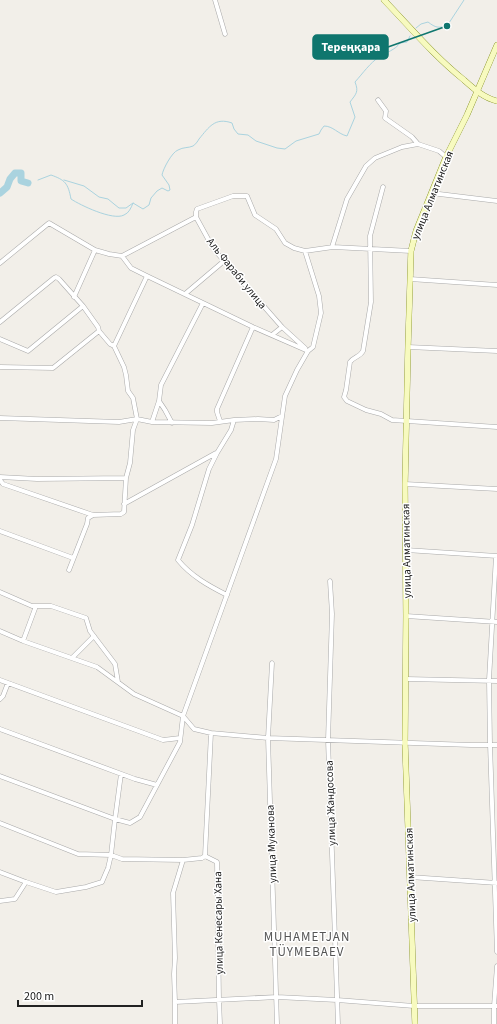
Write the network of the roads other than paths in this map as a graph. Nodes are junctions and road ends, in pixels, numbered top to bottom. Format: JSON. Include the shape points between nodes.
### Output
{"nodes":[{"id":1,"x":215,"y":0,"type":"edge"},
{"id":2,"x":384,"y":0,"type":"edge"},
{"id":3,"x":225,"y":34,"type":"dead end"},
{"id":4,"x":497,"y":45,"type":"edge"},
{"id":5,"x":477,"y":92,"type":"junction"},
{"id":6,"x":378,"y":100,"type":"dead end"},
{"id":7,"x":497,"y":101,"type":"edge"},
{"id":8,"x":418,"y":144,"type":"junction"},
{"id":9,"x":446,"y":157,"type":"junction"},
{"id":10,"x":384,"y":187,"type":"dead end"},
{"id":11,"x":431,"y":193,"type":"junction"},
{"id":12,"x":497,"y":201,"type":"edge"},
{"id":13,"x":196,"y":217,"type":"junction"},
{"id":14,"x":332,"y":247,"type":"junction"},
{"id":15,"x":370,"y":249,"type":"junction"},
{"id":16,"x":95,"y":250,"type":"junction"},
{"id":17,"x":305,"y":251,"type":"junction"},
{"id":18,"x":411,"y":251,"type":"junction"},
{"id":19,"x":122,"y":256,"type":"junction"},
{"id":20,"x":224,"y":261,"type":"junction"},
{"id":21,"x":0,"y":263,"type":"edge"},
{"id":22,"x":147,"y":276,"type":"junction"},
{"id":23,"x":410,"y":279,"type":"junction"},
{"id":24,"x":497,"y":285,"type":"edge"},
{"id":25,"x":185,"y":294,"type":"junction"},
{"id":26,"x":74,"y":297,"type":"junction"},
{"id":27,"x":203,"y":303,"type":"junction"},
{"id":28,"x":83,"y":306,"type":"junction"},
{"id":29,"x":0,"y":322,"type":"edge"},
{"id":30,"x":253,"y":327,"type":"junction"},
{"id":31,"x":282,"y":327,"type":"junction"},
{"id":32,"x":99,"y":331,"type":"junction"},
{"id":33,"x":272,"y":336,"type":"junction"},
{"id":34,"x":0,"y":339,"type":"edge"},
{"id":35,"x":114,"y":346,"type":"junction"},
{"id":36,"x":408,"y":347,"type":"junction"},
{"id":37,"x":308,"y":351,"type":"junction"},
{"id":38,"x":497,"y":351,"type":"edge"},
{"id":39,"x":0,"y":367,"type":"edge"},
{"id":40,"x":159,"y":401,"type":"junction"},
{"id":41,"x":282,"y":416,"type":"junction"},
{"id":42,"x":0,"y":418,"type":"edge"},
{"id":43,"x":137,"y":419,"type":"junction"},
{"id":44,"x":234,"y":420,"type":"junction"},
{"id":45,"x":220,"y":421,"type":"junction"},
{"id":46,"x":406,"y":421,"type":"junction"},
{"id":47,"x":152,"y":422,"type":"junction"},
{"id":48,"x":172,"y":423,"type":"junction"},
{"id":49,"x":497,"y":427,"type":"edge"},
{"id":50,"x":217,"y":453,"type":"junction"},
{"id":51,"x":0,"y":477,"type":"edge"},
{"id":52,"x":126,"y":478,"type":"junction"},
{"id":53,"x":0,"y":480,"type":"edge"},
{"id":54,"x":405,"y":484,"type":"junction"},
{"id":55,"x":497,"y":489,"type":"edge"},
{"id":56,"x":124,"y":504,"type":"junction"},
{"id":57,"x":93,"y":515,"type":"junction"},
{"id":58,"x":0,"y":532,"type":"edge"},
{"id":59,"x":406,"y":550,"type":"junction"},
{"id":60,"x":496,"y":556,"type":"edge"},
{"id":61,"x":73,"y":558,"type":"junction"},
{"id":62,"x":69,"y":570,"type":"dead end"},
{"id":63,"x":330,"y":581,"type":"dead end"},
{"id":64,"x":0,"y":592,"type":"edge"},
{"id":65,"x":227,"y":595,"type":"junction"},
{"id":66,"x":36,"y":606,"type":"junction"},
{"id":67,"x":406,"y":616,"type":"junction"},
{"id":68,"x":495,"y":622,"type":"edge"},
{"id":69,"x":0,"y":631,"type":"edge"},
{"id":70,"x":94,"y":636,"type":"junction"},
{"id":71,"x":24,"y":641,"type":"junction"},
{"id":72,"x":72,"y":658,"type":"junction"},
{"id":73,"x":272,"y":663,"type":"dead end"},
{"id":74,"x":406,"y":679,"type":"junction"},
{"id":75,"x":0,"y":680,"type":"edge"},
{"id":76,"x":489,"y":680,"type":"junction"},
{"id":77,"x":497,"y":681,"type":"edge"},
{"id":78,"x":118,"y":682,"type":"junction"},
{"id":79,"x":8,"y":683,"type":"junction"},
{"id":80,"x":0,"y":699,"type":"edge"},
{"id":81,"x":182,"y":716,"type":"junction"},
{"id":82,"x":0,"y":729,"type":"edge"},
{"id":83,"x":211,"y":733,"type":"junction"},
{"id":84,"x":180,"y":738,"type":"junction"},
{"id":85,"x":268,"y":738,"type":"junction"},
{"id":86,"x":328,"y":740,"type":"junction"},
{"id":87,"x":405,"y":743,"type":"junction"},
{"id":88,"x":490,"y":744,"type":"junction"},
{"id":89,"x":497,"y":745,"type":"edge"},
{"id":90,"x":121,"y":774,"type":"junction"},
{"id":91,"x":0,"y":776,"type":"edge"},
{"id":92,"x":157,"y":785,"type":"junction"},
{"id":93,"x":115,"y":819,"type":"junction"},
{"id":94,"x":0,"y":823,"type":"edge"},
{"id":95,"x":111,"y":855,"type":"junction"},
{"id":96,"x":205,"y":856,"type":"junction"},
{"id":97,"x":182,"y":860,"type":"junction"},
{"id":98,"x":0,"y":872,"type":"edge"},
{"id":99,"x":410,"y":877,"type":"junction"},
{"id":100,"x":26,"y":882,"type":"junction"},
{"id":101,"x":496,"y":883,"type":"edge"},
{"id":102,"x":0,"y":901,"type":"edge"},
{"id":103,"x":497,"y":952,"type":"edge"},
{"id":104,"x":497,"y":966,"type":"edge"},
{"id":105,"x":276,"y":997,"type":"junction"},
{"id":106,"x":218,"y":1000,"type":"junction"},
{"id":107,"x":337,"y":1000,"type":"junction"},
{"id":108,"x":175,"y":1002,"type":"junction"},
{"id":109,"x":414,"y":1006,"type":"junction"},
{"id":110,"x":495,"y":1006,"type":"edge"},
{"id":111,"x":175,"y":1024,"type":"edge"},
{"id":112,"x":220,"y":1024,"type":"edge"},
{"id":113,"x":277,"y":1024,"type":"edge"},
{"id":114,"x":338,"y":1024,"type":"edge"},
{"id":115,"x":415,"y":1024,"type":"edge"},
{"id":116,"x":494,"y":1024,"type":"edge"}],
"edges":[{"from":1,"to":3,"type":"street"},
{"from":2,"to":5,"type":"street","via":[[433,53]]},
{"from":4,"to":5,"type":"street","name":"улица Алматинская"},
{"from":5,"to":7,"type":"street"},
{"from":5,"to":9,"type":"street","name":"улица Алматинская"},
{"from":6,"to":8,"type":"street","via":[[386,111],[385,118]]},
{"from":8,"to":9,"type":"street","via":[[439,151]]},
{"from":8,"to":14,"type":"street","via":[[374,158],[366,166],[347,199]]},
{"from":9,"to":11,"type":"street","name":"улица Алматинская"},
{"from":10,"to":15,"type":"street","via":[[370,236]]},
{"from":11,"to":12,"type":"street"},
{"from":11,"to":18,"type":"street","name":"улица Алматинская"},
{"from":13,"to":17,"type":"street","via":[[197,209],[233,196],[247,196],[255,215],[276,229],[285,243]]},
{"from":13,"to":19,"type":"street"},
{"from":13,"to":20,"type":"street","name":"Аль Фараби улица","via":[[213,248]]},
{"from":14,"to":15,"type":"street"},
{"from":14,"to":17,"type":"street"},
{"from":15,"to":18,"type":"street"},
{"from":15,"to":46,"type":"street","via":[[371,302],[363,352],[350,362],[344,397],[366,410],[392,420]]},
{"from":16,"to":19,"type":"street"},
{"from":16,"to":21,"type":"street","via":[[49,223]]},
{"from":16,"to":26,"type":"street"},
{"from":17,"to":37,"type":"street","via":[[319,296],[321,313],[313,348]]},
{"from":18,"to":23,"type":"street","name":"улица Алматинская"},
{"from":19,"to":22,"type":"street","via":[[131,268]]},
{"from":20,"to":25,"type":"street"},
{"from":20,"to":31,"type":"street","name":"Аль Фараби улица"},
{"from":22,"to":25,"type":"street"},
{"from":22,"to":35,"type":"street"},
{"from":23,"to":24,"type":"street"},
{"from":23,"to":36,"type":"street","name":"улица Алматинская"},
{"from":25,"to":27,"type":"street"},
{"from":26,"to":28,"type":"street"},
{"from":26,"to":29,"type":"street","via":[[56,277]]},
{"from":27,"to":30,"type":"street"},
{"from":27,"to":40,"type":"street","via":[[161,385]]},
{"from":28,"to":32,"type":"street"},
{"from":28,"to":34,"type":"street","via":[[28,351]]},
{"from":30,"to":33,"type":"street"},
{"from":30,"to":45,"type":"street","via":[[217,409]]},
{"from":31,"to":33,"type":"street"},
{"from":31,"to":37,"type":"street","name":"Аль Фараби улица"},
{"from":32,"to":35,"type":"street"},
{"from":32,"to":39,"type":"street","via":[[53,368]]},
{"from":33,"to":37,"type":"street"},
{"from":35,"to":43,"type":"street","via":[[124,367]]},
{"from":36,"to":38,"type":"street"},
{"from":36,"to":46,"type":"street","name":"улица Алматинская"},
{"from":37,"to":41,"type":"street","via":[[285,396]]},
{"from":40,"to":47,"type":"street"},
{"from":40,"to":48,"type":"street"},
{"from":41,"to":44,"type":"street","via":[[274,420]]},
{"from":41,"to":65,"type":"street","via":[[276,459]]},
{"from":42,"to":43,"type":"street","via":[[119,422]]},
{"from":43,"to":47,"type":"street"},
{"from":43,"to":52,"type":"street"},
{"from":44,"to":45,"type":"street"},
{"from":44,"to":50,"type":"street"},
{"from":45,"to":48,"type":"street"},
{"from":46,"to":49,"type":"street"},
{"from":46,"to":54,"type":"street","name":"улица Алматинская"},
{"from":47,"to":48,"type":"street"},
{"from":50,"to":56,"type":"street"},
{"from":50,"to":65,"type":"street","via":[[209,469],[178,560],[195,577]]},
{"from":51,"to":52,"type":"street"},
{"from":52,"to":56,"type":"street"},
{"from":53,"to":57,"type":"street","via":[[3,484]]},
{"from":54,"to":55,"type":"street"},
{"from":54,"to":59,"type":"street","name":"улица Алматинская"},
{"from":56,"to":57,"type":"street","via":[[124,512],[121,514]]},
{"from":57,"to":61,"type":"street","via":[[88,518]]},
{"from":58,"to":61,"type":"street"},
{"from":59,"to":60,"type":"street"},
{"from":59,"to":67,"type":"street","name":"улица Алматинская"},
{"from":60,"to":68,"type":"street"},
{"from":61,"to":62,"type":"street"},
{"from":63,"to":86,"type":"street","name":"улица Жандосова","via":[[332,614]]},
{"from":64,"to":66,"type":"street"},
{"from":65,"to":81,"type":"street"},
{"from":66,"to":70,"type":"street","via":[[51,606],[86,618]]},
{"from":66,"to":71,"type":"street"},
{"from":67,"to":68,"type":"street"},
{"from":67,"to":74,"type":"street","name":"улица Алматинская"},
{"from":68,"to":76,"type":"street"},
{"from":69,"to":71,"type":"street"},
{"from":70,"to":72,"type":"street"},
{"from":70,"to":78,"type":"street","via":[[115,664]]},
{"from":71,"to":72,"type":"street"},
{"from":72,"to":78,"type":"street","via":[[97,667]]},
{"from":73,"to":85,"type":"street","name":"улица Муканова"},
{"from":74,"to":76,"type":"street"},
{"from":74,"to":87,"type":"street","name":"улица Алматинская"},
{"from":75,"to":79,"type":"street"},
{"from":76,"to":77,"type":"street"},
{"from":76,"to":88,"type":"street"},
{"from":78,"to":81,"type":"street","via":[[134,694]]},
{"from":79,"to":80,"type":"street"},
{"from":79,"to":84,"type":"street","via":[[163,740]]},
{"from":81,"to":83,"type":"street","via":[[194,729]]},
{"from":81,"to":84,"type":"street"},
{"from":82,"to":90,"type":"street"},
{"from":83,"to":85,"type":"street"},
{"from":83,"to":96,"type":"street","name":"улица Кенесары Хана"},
{"from":84,"to":92,"type":"street"},
{"from":85,"to":86,"type":"street"},
{"from":85,"to":105,"type":"street","name":"улица Муканова"},
{"from":86,"to":87,"type":"street"},
{"from":86,"to":107,"type":"street","name":"улица Жандосова"},
{"from":87,"to":88,"type":"street"},
{"from":87,"to":99,"type":"street","name":"улица Алматинская"},
{"from":88,"to":89,"type":"street"},
{"from":88,"to":101,"type":"street"},
{"from":90,"to":92,"type":"street"},
{"from":90,"to":93,"type":"street"},
{"from":91,"to":93,"type":"street"},
{"from":92,"to":93,"type":"street","via":[[140,817],[130,823]]},
{"from":93,"to":95,"type":"street"},
{"from":94,"to":95,"type":"street","via":[[78,854]]},
{"from":95,"to":97,"type":"street","via":[[122,858]]},
{"from":95,"to":100,"type":"street","via":[[102,882],[56,892]]},
{"from":96,"to":97,"type":"street"},
{"from":96,"to":106,"type":"street","name":"улица Кенесары Хана","via":[[217,862]]},
{"from":97,"to":108,"type":"street","via":[[173,892]]},
{"from":98,"to":100,"type":"street"},
{"from":99,"to":101,"type":"street"},
{"from":99,"to":109,"type":"street","name":"улица Алматинская"},
{"from":100,"to":102,"type":"street","via":[[16,899]]},
{"from":101,"to":103,"type":"street"},
{"from":104,"to":110,"type":"street"},
{"from":105,"to":106,"type":"street"},
{"from":105,"to":107,"type":"street"},
{"from":105,"to":113,"type":"street","name":"улица Муканова"},
{"from":106,"to":108,"type":"street"},
{"from":106,"to":112,"type":"street","name":"улица Кенесары Хана"},
{"from":107,"to":109,"type":"street"},
{"from":107,"to":114,"type":"street","name":"улица Жандосова"},
{"from":108,"to":111,"type":"street"},
{"from":109,"to":110,"type":"street"},
{"from":109,"to":115,"type":"street","name":"улица Алматинская"},
{"from":110,"to":116,"type":"street"}]}
